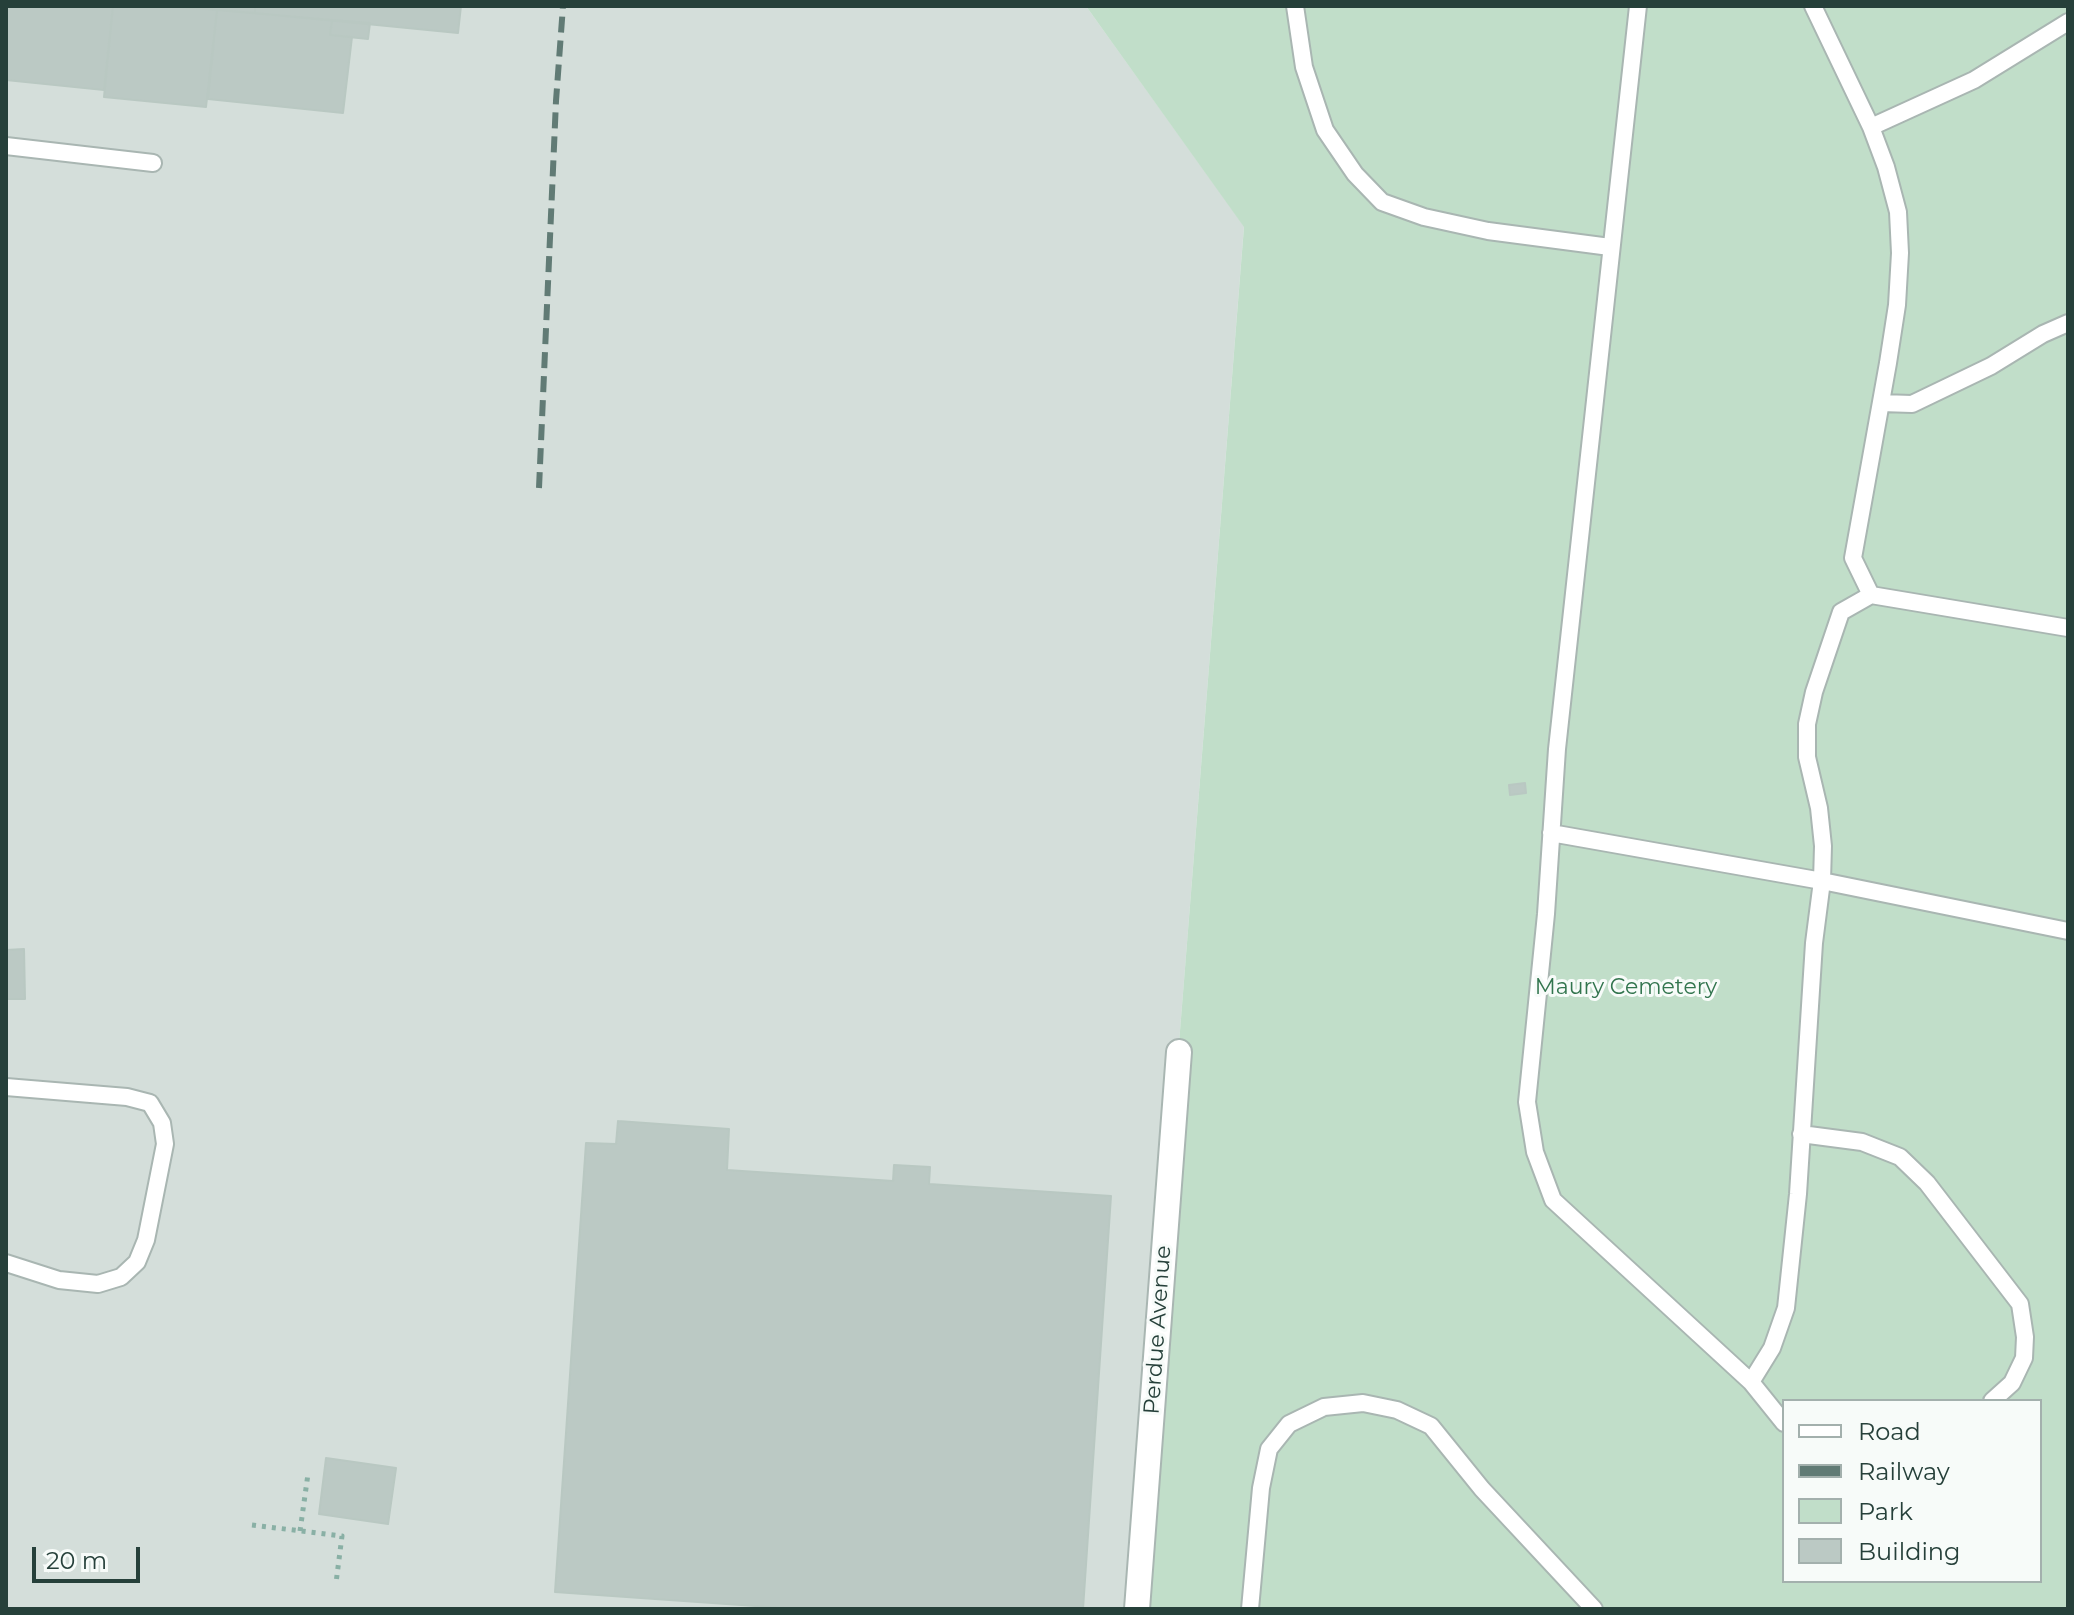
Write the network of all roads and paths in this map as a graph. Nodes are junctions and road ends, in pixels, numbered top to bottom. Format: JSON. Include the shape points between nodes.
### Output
{"nodes":[{"id":1,"x":1295,"y":6,"type":"edge"},
{"id":2,"x":1638,"y":6,"type":"edge"},
{"id":3,"x":1813,"y":6,"type":"edge"},
{"id":4,"x":2068,"y":23,"type":"edge"},
{"id":5,"x":1871,"y":127,"type":"junction"},
{"id":6,"x":6,"y":146,"type":"edge"},
{"id":7,"x":153,"y":163,"type":"dead end"},
{"id":8,"x":1610,"y":247,"type":"junction"},
{"id":9,"x":2068,"y":323,"type":"edge"},
{"id":10,"x":1881,"y":403,"type":"junction"},
{"id":11,"x":1871,"y":595,"type":"junction"},
{"id":12,"x":2068,"y":628,"type":"edge"},
{"id":13,"x":1551,"y":833,"type":"junction"},
{"id":14,"x":1822,"y":881,"type":"junction"},
{"id":15,"x":2068,"y":931,"type":"edge"},
{"id":16,"x":1179,"y":1052,"type":"dead end"},
{"id":17,"x":6,"y":1087,"type":"edge"},
{"id":18,"x":1801,"y":1134,"type":"junction"},
{"id":19,"x":6,"y":1263,"type":"edge"},
{"id":20,"x":1751,"y":1382,"type":"junction"},
{"id":21,"x":1994,"y":1399,"type":"edge"},
{"id":22,"x":1782,"y":1421,"type":"edge"},
{"id":23,"x":308,"y":1474,"type":"dead end"},
{"id":24,"x":252,"y":1525,"type":"dead end"},
{"id":25,"x":300,"y":1531,"type":"junction"},
{"id":26,"x":336,"y":1583,"type":"dead end"},
{"id":27,"x":1137,"y":1609,"type":"edge"},
{"id":28,"x":1250,"y":1609,"type":"edge"},
{"id":29,"x":1594,"y":1609,"type":"edge"}],
"edges":[{"from":1,"to":8,"type":"lane","via":[[1304,67],[1325,130],[1382,202],[1488,231]]},
{"from":2,"to":8,"type":"lane"},
{"from":3,"to":5,"type":"lane"},
{"from":4,"to":5,"type":"lane","via":[[1974,80]]},
{"from":5,"to":10,"type":"lane","via":[[1898,212],[1900,253]]},
{"from":6,"to":7,"type":"lane"},
{"from":8,"to":13,"type":"lane"},
{"from":9,"to":10,"type":"lane","via":[[1912,404]]},
{"from":10,"to":11,"type":"lane","via":[[1853,558]]},
{"from":11,"to":12,"type":"lane"},
{"from":11,"to":14,"type":"lane","via":[[1841,612],[1807,724],[1807,757],[1823,846]]},
{"from":13,"to":14,"type":"lane"},
{"from":13,"to":20,"type":"lane","via":[[1527,1102],[1535,1152],[1548,1188],[1553,1200]]},
{"from":14,"to":15,"type":"lane"},
{"from":14,"to":18,"type":"lane"},
{"from":16,"to":27,"type":"street","name":"Perdue Avenue"},
{"from":17,"to":19,"type":"lane","via":[[150,1103],[162,1123],[165,1144],[146,1240],[137,1262],[121,1277],[98,1284],[59,1280]]},
{"from":18,"to":20,"type":"lane","via":[[1786,1308],[1772,1348]]},
{"from":18,"to":21,"type":"lane","via":[[1862,1142],[1900,1157],[1927,1183],[2020,1304],[2024,1358],[2012,1383]]},
{"from":20,"to":22,"type":"lane"},
{"from":23,"to":25,"type":"path"},
{"from":24,"to":25,"type":"path"},
{"from":25,"to":26,"type":"path","via":[[342,1536]]},
{"from":28,"to":29,"type":"lane","via":[[1269,1449],[1289,1424],[1324,1407],[1363,1403],[1397,1410],[1431,1426]]}]}
